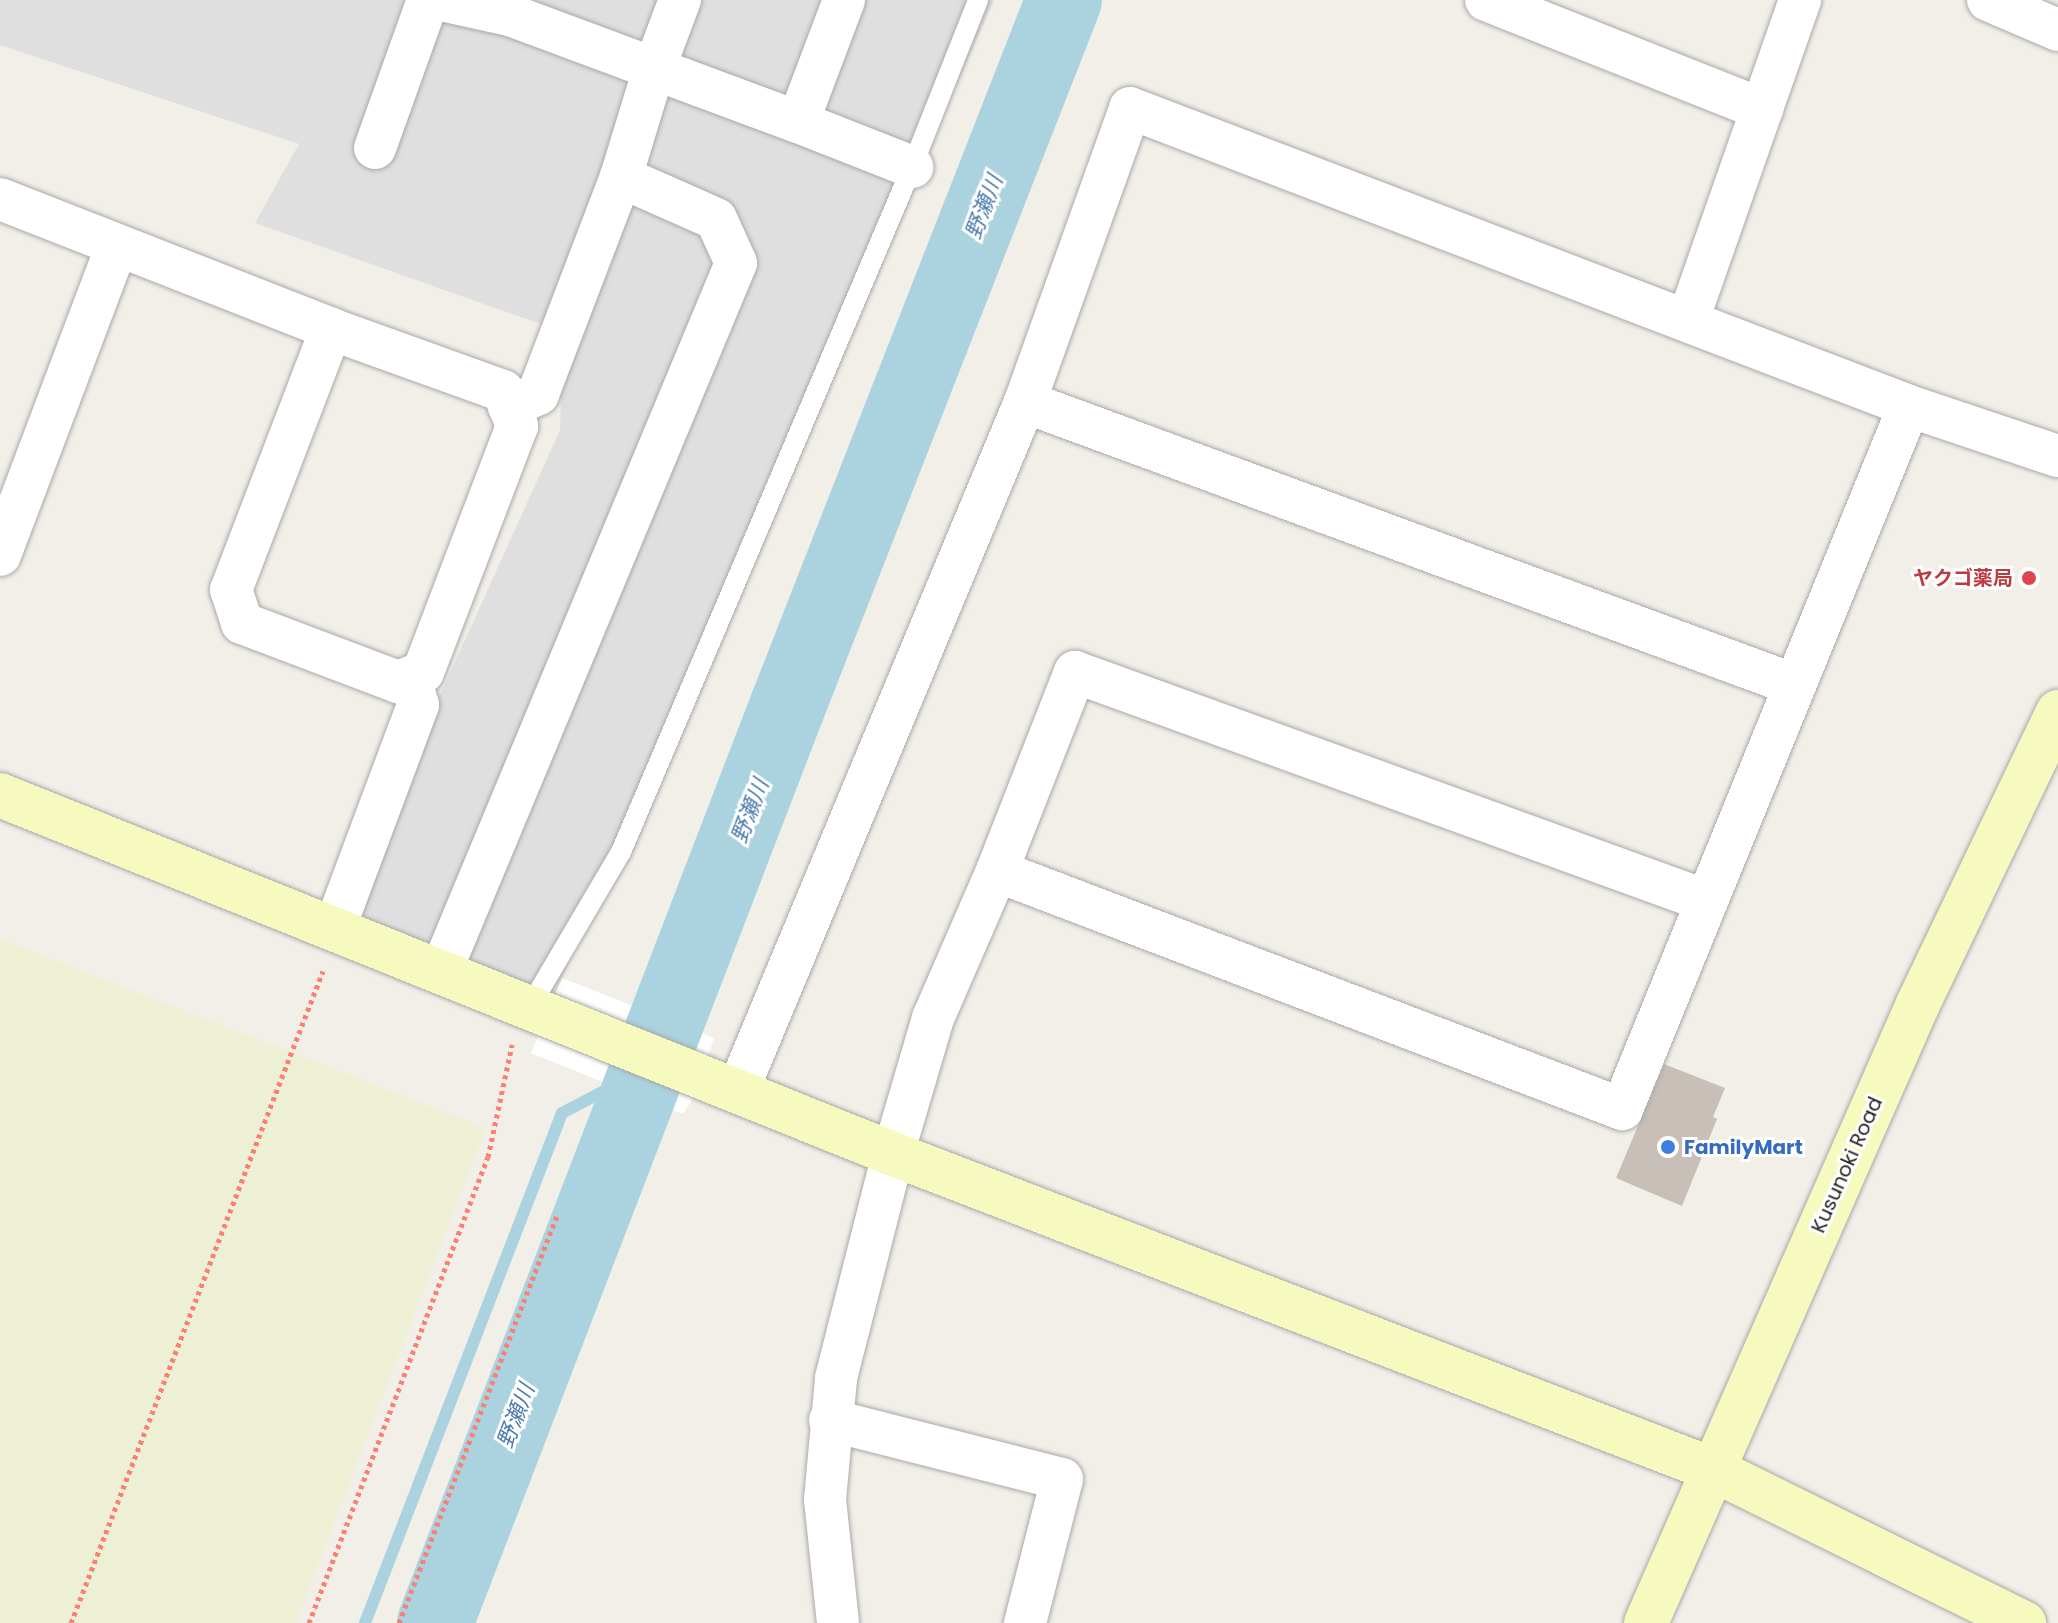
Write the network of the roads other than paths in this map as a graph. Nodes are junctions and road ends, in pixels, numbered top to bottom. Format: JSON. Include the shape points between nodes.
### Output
{"nodes":[{"id":1,"x":428,"y":0,"type":"edge"},
{"id":2,"x":441,"y":0,"type":"edge"},
{"id":3,"x":680,"y":0,"type":"edge"},
{"id":4,"x":844,"y":0,"type":"edge"},
{"id":5,"x":978,"y":0,"type":"edge"},
{"id":6,"x":1486,"y":0,"type":"edge"},
{"id":7,"x":1800,"y":0,"type":"edge"},
{"id":8,"x":1988,"y":0,"type":"edge"},
{"id":9,"x":2058,"y":30,"type":"edge"},
{"id":10,"x":654,"y":69,"type":"junction"},
{"id":11,"x":1762,"y":109,"type":"junction"},
{"id":12,"x":798,"y":122,"type":"junction"},
{"id":13,"x":375,"y":148,"type":"dead end"},
{"id":14,"x":912,"y":167,"type":"junction"},
{"id":15,"x":621,"y":177,"type":"junction"},
{"id":16,"x":0,"y":199,"type":"edge"},
{"id":17,"x":117,"y":245,"type":"junction"},
{"id":18,"x":1688,"y":320,"type":"junction"},
{"id":19,"x":331,"y":329,"type":"junction"},
{"id":20,"x":1025,"y":402,"type":"junction"},
{"id":21,"x":1909,"y":406,"type":"junction"},
{"id":22,"x":509,"y":407,"type":"junction"},
{"id":23,"x":2058,"y":456,"type":"edge"},
{"id":24,"x":0,"y":555,"type":"edge"},
{"id":25,"x":410,"y":678,"type":"junction"},
{"id":26,"x":1795,"y":685,"type":"junction"},
{"id":27,"x":2058,"y":712,"type":"edge"},
{"id":28,"x":0,"y":795,"type":"edge"},
{"id":29,"x":997,"y":871,"type":"junction"},
{"id":30,"x":1707,"y":901,"type":"junction"},
{"id":31,"x":335,"y":927,"type":"junction"},
{"id":32,"x":441,"y":971,"type":"junction"},
{"id":33,"x":537,"y":1012,"type":"junction"},
{"id":34,"x":719,"y":1083,"type":"junction"},
{"id":35,"x":893,"y":1154,"type":"junction"},
{"id":36,"x":830,"y":1420,"type":"junction"},
{"id":37,"x":1714,"y":1470,"type":"junction"},
{"id":38,"x":838,"y":1623,"type":"edge"},
{"id":39,"x":1025,"y":1623,"type":"edge"},
{"id":40,"x":1646,"y":1623,"type":"edge"},
{"id":41,"x":2024,"y":1623,"type":"edge"}],
"edges":[{"from":1,"to":13,"type":"street"},
{"from":2,"to":10,"type":"street","via":[[510,15]]},
{"from":3,"to":10,"type":"street"},
{"from":4,"to":12,"type":"street"},
{"from":5,"to":14,"type":"lane"},
{"from":6,"to":11,"type":"street"},
{"from":7,"to":11,"type":"street"},
{"from":8,"to":9,"type":"street"},
{"from":10,"to":12,"type":"street"},
{"from":10,"to":15,"type":"street"},
{"from":11,"to":18,"type":"street"},
{"from":12,"to":14,"type":"street"},
{"from":14,"to":33,"type":"lane","via":[[621,852]]},
{"from":15,"to":22,"type":"street","via":[[538,394]]},
{"from":15,"to":32,"type":"street","via":[[716,219],[736,263]]},
{"from":16,"to":17,"type":"street"},
{"from":17,"to":19,"type":"street"},
{"from":17,"to":24,"type":"street"},
{"from":18,"to":20,"type":"street","via":[[1130,108]]},
{"from":18,"to":21,"type":"street"},
{"from":19,"to":22,"type":"street","via":[[503,391]]},
{"from":19,"to":25,"type":"street","via":[[231,590],[242,623],[398,682]]},
{"from":20,"to":26,"type":"street"},
{"from":20,"to":34,"type":"street"},
{"from":21,"to":23,"type":"street"},
{"from":21,"to":26,"type":"street"},
{"from":22,"to":25,"type":"street","via":[[517,426],[423,672]]},
{"from":25,"to":31,"type":"street","via":[[418,705]]},
{"from":26,"to":30,"type":"street"},
{"from":27,"to":37,"type":"street","name":"Kusunoki Road","via":[[1918,1004]]},
{"from":28,"to":31,"type":"street"},
{"from":29,"to":30,"type":"street","via":[[1075,672]]},
{"from":29,"to":30,"type":"street","via":[[1622,1109]]},
{"from":29,"to":35,"type":"street","via":[[933,1018]]},
{"from":31,"to":32,"type":"street"},
{"from":32,"to":33,"type":"street"},
{"from":33,"to":34,"type":"street"},
{"from":34,"to":35,"type":"street"},
{"from":35,"to":36,"type":"street"},
{"from":35,"to":37,"type":"street"},
{"from":36,"to":38,"type":"street","via":[[825,1500]]},
{"from":36,"to":39,"type":"street","via":[[1062,1479]]},
{"from":37,"to":40,"type":"street","name":"Kusunoki Road"},
{"from":37,"to":41,"type":"street"}]}
